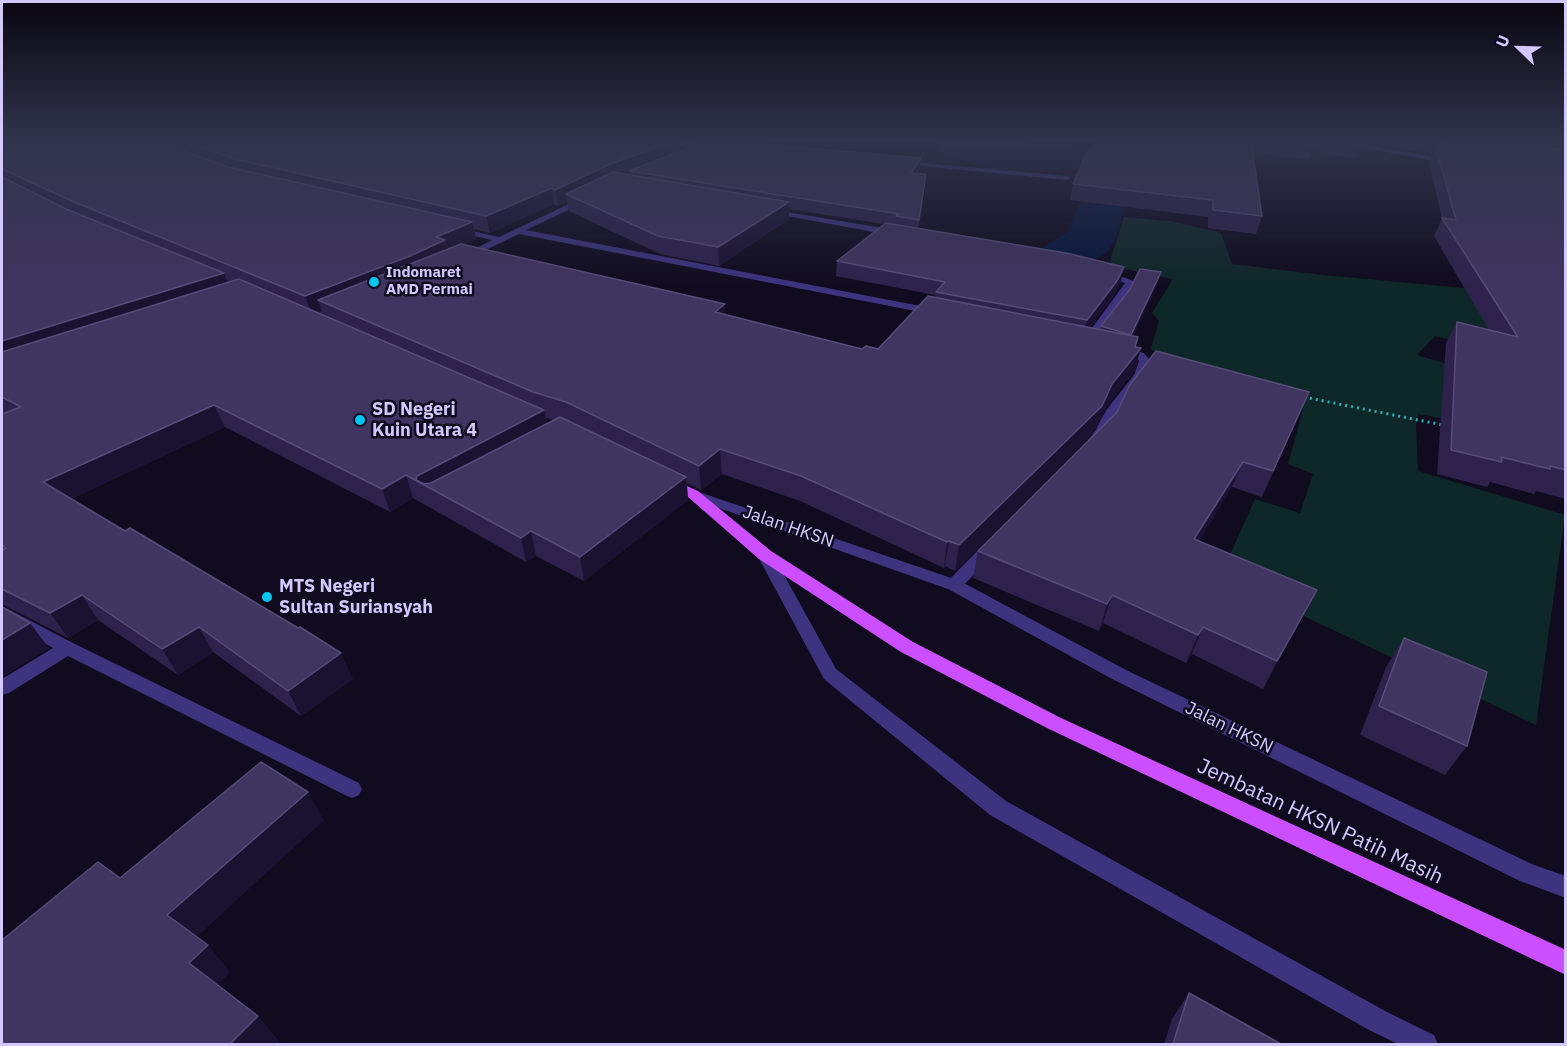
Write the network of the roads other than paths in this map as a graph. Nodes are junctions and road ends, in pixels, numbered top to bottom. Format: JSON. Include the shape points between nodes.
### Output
{"nodes":[{"id":1,"x":593,"y":194,"type":"edge"},
{"id":2,"x":756,"y":209,"type":"edge"},
{"id":3,"x":444,"y":226,"type":"edge"},
{"id":4,"x":518,"y":231,"type":"junction"},
{"id":5,"x":909,"y":236,"type":"edge"},
{"id":6,"x":502,"y":240,"type":"junction"},
{"id":7,"x":450,"y":263,"type":"edge"},
{"id":8,"x":1094,"y":271,"type":"edge"},
{"id":9,"x":944,"y":314,"type":"edge"},
{"id":10,"x":1088,"y":448,"type":"edge"},
{"id":11,"x":654,"y":475,"type":"edge"},
{"id":12,"x":693,"y":494,"type":"junction"},
{"id":13,"x":1002,"y":537,"type":"edge"},
{"id":14,"x":765,"y":555,"type":"junction"},
{"id":15,"x":954,"y":585,"type":"junction"},
{"id":16,"x":2,"y":612,"type":"edge"},
{"id":17,"x":67,"y":648,"type":"junction"},
{"id":18,"x":2,"y":688,"type":"edge"},
{"id":19,"x":352,"y":789,"type":"dead end"},
{"id":20,"x":1566,"y":887,"type":"edge"},
{"id":21,"x":1566,"y":963,"type":"edge"},
{"id":22,"x":1425,"y":1044,"type":"edge"}],
"edges":[{"from":1,"to":4,"type":"street"},
{"from":2,"to":5,"type":"street"},
{"from":3,"to":6,"type":"street"},
{"from":4,"to":6,"type":"street"},
{"from":4,"to":9,"type":"street"},
{"from":6,"to":7,"type":"street"},
{"from":8,"to":10,"type":"street","via":[[1131,282],[1089,343],[1140,355],[1145,361],[1143,371],[1114,408],[1104,432]]},
{"from":11,"to":12,"type":"main road","name":"Jalan HKSN"},
{"from":12,"to":14,"type":"main road","name":"Jembatan HKSN Patih Masih"},
{"from":12,"to":15,"type":"street","name":"Jalan HKSN"},
{"from":13,"to":15,"type":"street"},
{"from":14,"to":21,"type":"main road","name":"Jembatan HKSN Patih Masih","via":[[907,647],[1054,723]]},
{"from":14,"to":22,"type":"street","via":[[831,674],[998,808]]},
{"from":15,"to":20,"type":"street","name":"Jalan HKSN","via":[[1120,675],[1528,873]]},
{"from":16,"to":17,"type":"street"},
{"from":17,"to":18,"type":"street"},
{"from":17,"to":19,"type":"street"}]}
